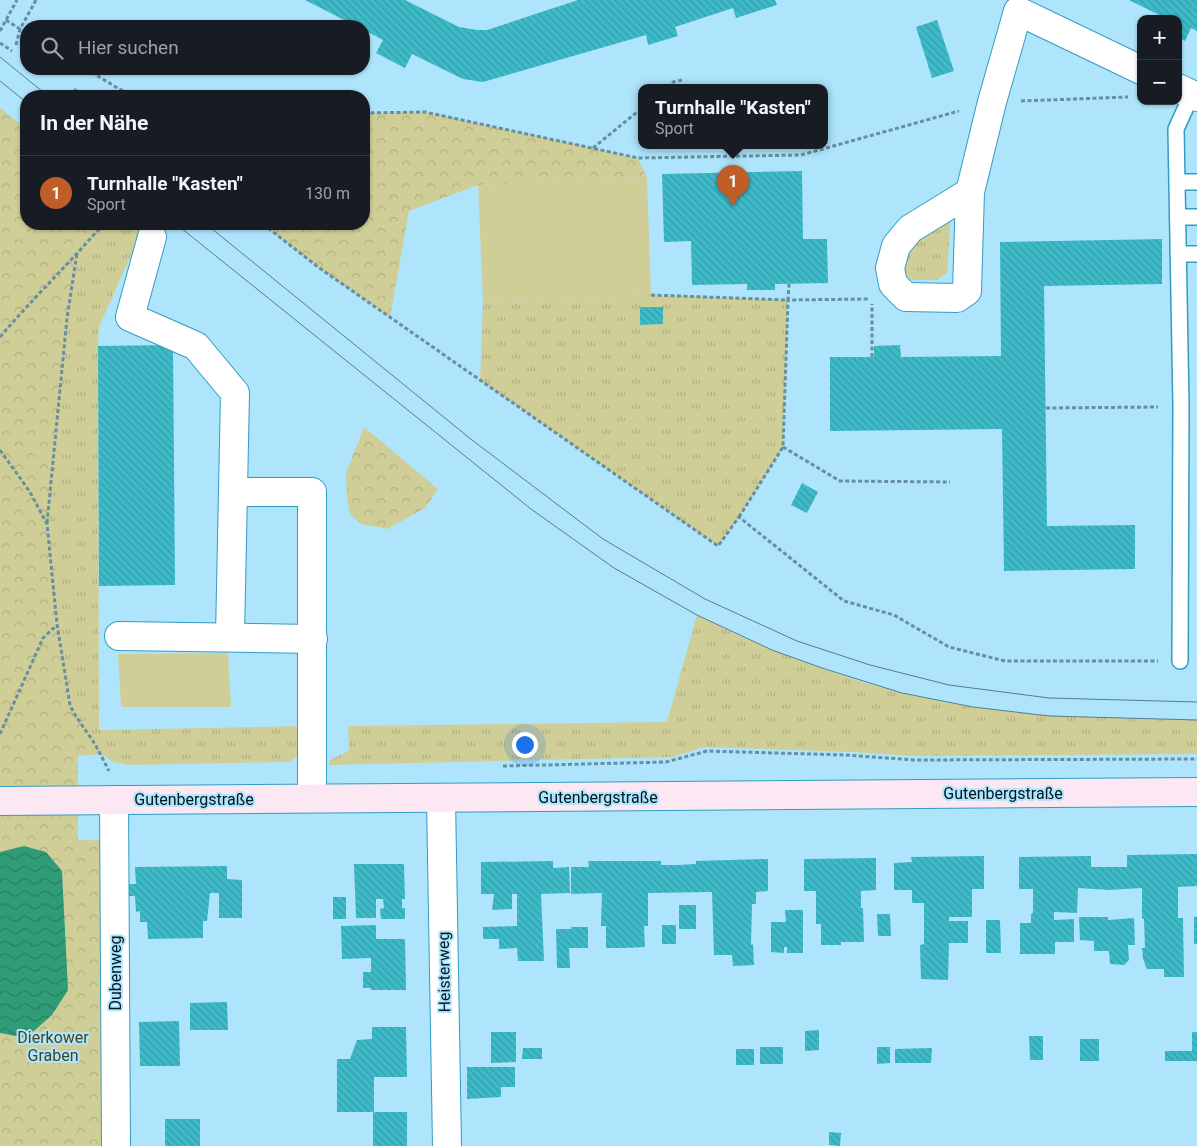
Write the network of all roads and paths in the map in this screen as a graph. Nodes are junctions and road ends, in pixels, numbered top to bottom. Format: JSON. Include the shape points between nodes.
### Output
{"nodes":[{"id":1,"x":17,"y":0,"type":"edge"},
{"id":2,"x":36,"y":0,"type":"edge"},
{"id":3,"x":6,"y":20,"type":"junction"},
{"id":4,"x":25,"y":20,"type":"edge"},
{"id":5,"x":20,"y":29,"type":"joint"},
{"id":6,"x":0,"y":31,"type":"edge"},
{"id":7,"x":0,"y":43,"type":"edge"},
{"id":8,"x":16,"y":45,"type":"dead end"},
{"id":9,"x":12,"y":51,"type":"dead end"},
{"id":10,"x":1137,"y":68,"type":"edge"},
{"id":11,"x":96,"y":75,"type":"edge"},
{"id":12,"x":682,"y":80,"type":"dead end"},
{"id":13,"x":671,"y":84,"type":"edge"},
{"id":14,"x":121,"y":90,"type":"edge"},
{"id":15,"x":1189,"y":93,"type":"edge"},
{"id":16,"x":1131,"y":97,"type":"dead end"},
{"id":17,"x":992,"y":102,"type":"junction"},
{"id":18,"x":638,"y":111,"type":"edge"},
{"id":19,"x":370,"y":112,"type":"edge"},
{"id":20,"x":593,"y":148,"type":"junction"},
{"id":21,"x":828,"y":148,"type":"edge"},
{"id":22,"x":823,"y":149,"type":"edge"},
{"id":23,"x":1178,"y":182,"type":"junction"},
{"id":24,"x":1197,"y":182,"type":"edge"},
{"id":25,"x":970,"y":192,"type":"dead end"},
{"id":26,"x":1197,"y":217,"type":"edge"},
{"id":27,"x":1178,"y":218,"type":"junction"},
{"id":28,"x":97,"y":230,"type":"edge"},
{"id":29,"x":270,"y":230,"type":"edge"},
{"id":30,"x":152,"y":238,"type":"dead end"},
{"id":31,"x":78,"y":253,"type":"junction"},
{"id":32,"x":1178,"y":254,"type":"junction"},
{"id":33,"x":1197,"y":254,"type":"edge"},
{"id":34,"x":789,"y":284,"type":"dead end"},
{"id":35,"x":651,"y":295,"type":"dead end"},
{"id":36,"x":788,"y":300,"type":"junction"},
{"id":37,"x":0,"y":336,"type":"edge"},
{"id":38,"x":872,"y":357,"type":"dead end"},
{"id":39,"x":1181,"y":406,"type":"junction"},
{"id":40,"x":1046,"y":408,"type":"dead end"},
{"id":41,"x":783,"y":447,"type":"junction"},
{"id":42,"x":0,"y":450,"type":"edge"},
{"id":43,"x":950,"y":482,"type":"dead end"},
{"id":44,"x":233,"y":492,"type":"junction"},
{"id":45,"x":739,"y":517,"type":"junction"},
{"id":46,"x":47,"y":524,"type":"junction"},
{"id":47,"x":57,"y":624,"type":"junction"},
{"id":48,"x":119,"y":636,"type":"dead end"},
{"id":49,"x":230,"y":637,"type":"junction"},
{"id":50,"x":312,"y":640,"type":"junction"},
{"id":51,"x":1180,"y":661,"type":"joint"},
{"id":52,"x":0,"y":734,"type":"edge"},
{"id":53,"x":1197,"y":759,"type":"edge"},
{"id":54,"x":499,"y":766,"type":"dead end"},
{"id":55,"x":105,"y":792,"type":"junction"},
{"id":56,"x":1197,"y":792,"type":"edge"},
{"id":57,"x":312,"y":798,"type":"junction"},
{"id":58,"x":442,"y":798,"type":"junction"},
{"id":59,"x":0,"y":801,"type":"edge"},
{"id":60,"x":116,"y":1146,"type":"edge"},
{"id":61,"x":447,"y":1146,"type":"edge"}],
"edges":[{"from":1,"to":3,"type":"path"},
{"from":2,"to":4,"type":"path"},
{"from":3,"to":5,"type":"path"},
{"from":3,"to":6,"type":"path"},
{"from":5,"to":8,"type":"path"},
{"from":7,"to":9,"type":"path"},
{"from":10,"to":17,"type":"street","via":[[1018,11]]},
{"from":11,"to":14,"type":"path"},
{"from":12,"to":13,"type":"path"},
{"from":15,"to":23,"type":"lane","via":[[1176,129]]},
{"from":16,"to":17,"type":"path"},
{"from":17,"to":21,"type":"path"},
{"from":17,"to":25,"type":"street"},
{"from":18,"to":20,"type":"path"},
{"from":19,"to":20,"type":"path","via":[[425,112]]},
{"from":20,"to":22,"type":"path","via":[[638,158],[801,155]]},
{"from":23,"to":24,"type":"lane"},
{"from":23,"to":27,"type":"lane"},
{"from":26,"to":27,"type":"lane"},
{"from":27,"to":32,"type":"lane"},
{"from":28,"to":31,"type":"path"},
{"from":29,"to":45,"type":"path","via":[[718,546]]},
{"from":30,"to":44,"type":"street","via":[[130,317],[196,346],[235,394]]},
{"from":31,"to":37,"type":"path"},
{"from":31,"to":46,"type":"path","via":[[67,318]]},
{"from":32,"to":33,"type":"lane"},
{"from":32,"to":39,"type":"lane"},
{"from":34,"to":36,"type":"path"},
{"from":35,"to":36,"type":"path"},
{"from":36,"to":38,"type":"path","via":[[872,298]]},
{"from":36,"to":41,"type":"path"},
{"from":39,"to":40,"type":"path"},
{"from":39,"to":51,"type":"lane"},
{"from":41,"to":43,"type":"path","via":[[840,481]]},
{"from":41,"to":45,"type":"path"},
{"from":42,"to":46,"type":"path","via":[[30,492]]},
{"from":44,"to":49,"type":"street"},
{"from":44,"to":50,"type":"street","via":[[312,492]]},
{"from":45,"to":51,"type":"path","via":[[844,601],[894,616],[950,648],[1005,661]]},
{"from":46,"to":47,"type":"path"},
{"from":47,"to":52,"type":"path","via":[[43,638]]},
{"from":47,"to":55,"type":"path","via":[[70,705],[95,744]]},
{"from":48,"to":49,"type":"street"},
{"from":49,"to":50,"type":"street"},
{"from":50,"to":57,"type":"street"},
{"from":53,"to":54,"type":"path","via":[[915,760],[707,752],[666,762]]},
{"from":55,"to":57,"type":"street","name":"Gutenbergstraße"},
{"from":55,"to":59,"type":"street","name":"Gutenbergstraße"},
{"from":55,"to":60,"type":"street","name":"Dubenweg"},
{"from":56,"to":58,"type":"street","name":"Gutenbergstraße"},
{"from":57,"to":58,"type":"street","name":"Gutenbergstraße"},
{"from":58,"to":61,"type":"street","name":"Heisterweg"}]}
